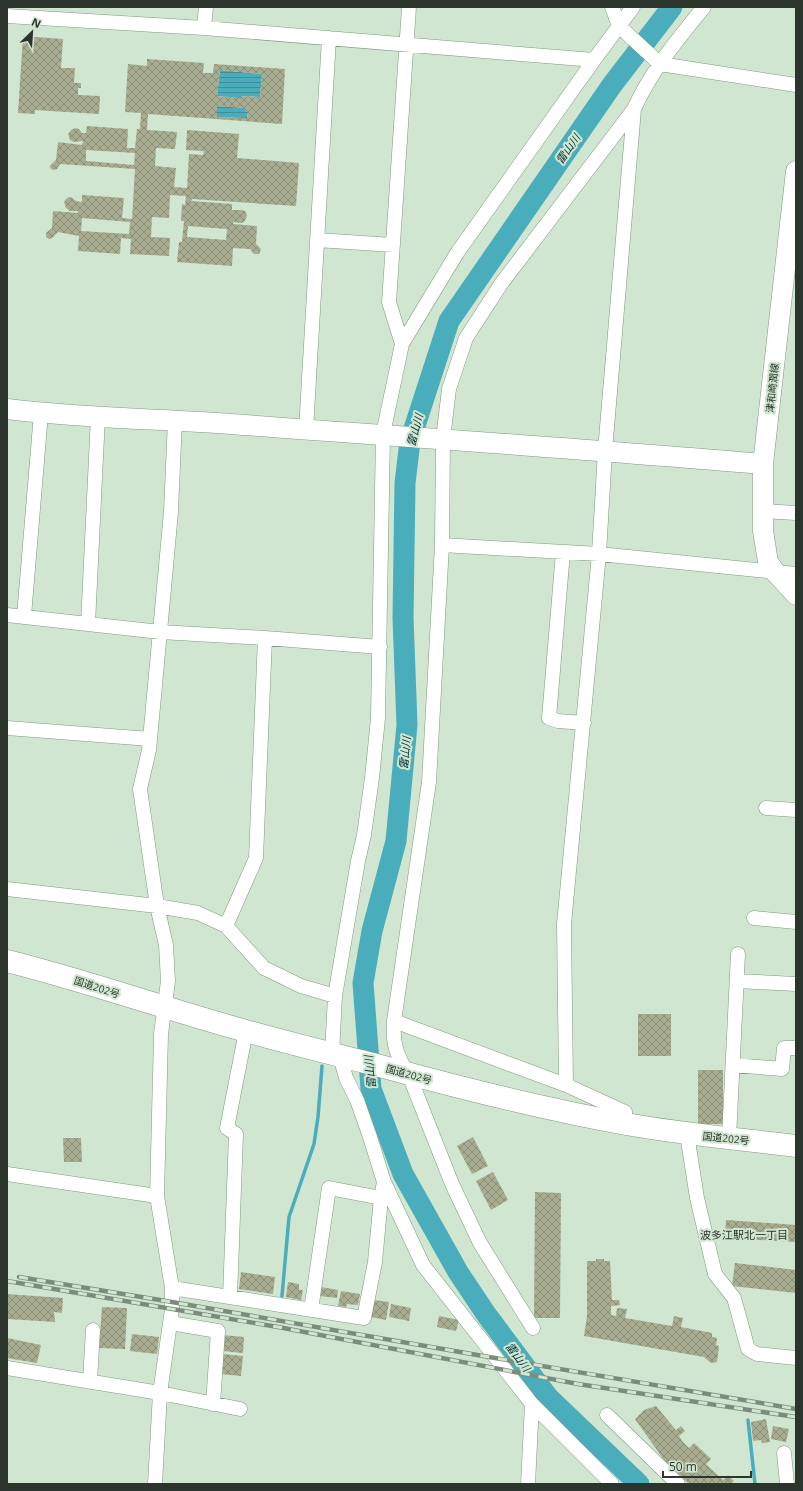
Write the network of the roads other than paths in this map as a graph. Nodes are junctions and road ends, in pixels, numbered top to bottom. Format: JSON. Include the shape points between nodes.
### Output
{"nodes":[{"id":1,"x":206,"y":7,"type":"edge"},
{"id":2,"x":409,"y":7,"type":"edge"},
{"id":3,"x":612,"y":7,"type":"edge"},
{"id":4,"x":633,"y":7,"type":"edge"},
{"id":5,"x":704,"y":7,"type":"edge"},
{"id":6,"x":7,"y":16,"type":"edge"},
{"id":7,"x":620,"y":27,"type":"junction"},
{"id":8,"x":204,"y":28,"type":"junction"},
{"id":9,"x":329,"y":38,"type":"junction"},
{"id":10,"x":407,"y":44,"type":"junction"},
{"id":11,"x":594,"y":60,"type":"junction"},
{"id":12,"x":658,"y":62,"type":"junction"},
{"id":13,"x":796,"y":85,"type":"edge"},
{"id":14,"x":634,"y":109,"type":"junction"},
{"id":15,"x":796,"y":171,"type":"edge"},
{"id":16,"x":317,"y":240,"type":"junction"},
{"id":17,"x":393,"y":245,"type":"junction"},
{"id":18,"x":402,"y":344,"type":"junction"},
{"id":19,"x":7,"y":409,"type":"edge"},
{"id":20,"x":41,"y":413,"type":"junction"},
{"id":21,"x":98,"y":416,"type":"junction"},
{"id":22,"x":175,"y":420,"type":"junction"},
{"id":23,"x":306,"y":430,"type":"junction"},
{"id":24,"x":383,"y":434,"type":"junction"},
{"id":25,"x":443,"y":439,"type":"junction"},
{"id":26,"x":605,"y":451,"type":"junction"},
{"id":27,"x":763,"y":464,"type":"junction"},
{"id":28,"x":763,"y":511,"type":"junction"},
{"id":29,"x":796,"y":513,"type":"edge"},
{"id":30,"x":442,"y":545,"type":"junction"},
{"id":31,"x":563,"y":552,"type":"junction"},
{"id":32,"x":599,"y":554,"type":"junction"},
{"id":33,"x":775,"y":572,"type":"junction"},
{"id":34,"x":796,"y":574,"type":"edge"},
{"id":35,"x":796,"y":595,"type":"edge"},
{"id":36,"x":7,"y":615,"type":"edge"},
{"id":37,"x":24,"y":616,"type":"junction"},
{"id":38,"x":88,"y":624,"type":"junction"},
{"id":39,"x":160,"y":632,"type":"junction"},
{"id":40,"x":265,"y":638,"type":"junction"},
{"id":41,"x":380,"y":647,"type":"junction"},
{"id":42,"x":584,"y":723,"type":"junction"},
{"id":43,"x":7,"y":728,"type":"edge"},
{"id":44,"x":150,"y":739,"type":"junction"},
{"id":45,"x":766,"y":808,"type":"dead end"},
{"id":46,"x":796,"y":810,"type":"edge"},
{"id":47,"x":7,"y":889,"type":"edge"},
{"id":48,"x":157,"y":906,"type":"junction"},
{"id":49,"x":754,"y":918,"type":"dead end"},
{"id":50,"x":796,"y":922,"type":"edge"},
{"id":51,"x":226,"y":926,"type":"junction"},
{"id":52,"x":738,"y":954,"type":"dead end"},
{"id":53,"x":7,"y":961,"type":"edge"},
{"id":54,"x":737,"y":981,"type":"junction"},
{"id":55,"x":796,"y":984,"type":"edge"},
{"id":56,"x":335,"y":996,"type":"junction"},
{"id":57,"x":165,"y":1008,"type":"junction"},
{"id":58,"x":394,"y":1021,"type":"junction"},
{"id":59,"x":246,"y":1031,"type":"junction"},
{"id":60,"x":796,"y":1048,"type":"edge"},
{"id":61,"x":341,"y":1057,"type":"junction"},
{"id":62,"x":733,"y":1065,"type":"junction"},
{"id":63,"x":409,"y":1075,"type":"junction"},
{"id":64,"x":566,"y":1085,"type":"junction"},
{"id":65,"x":625,"y":1124,"type":"junction"},
{"id":66,"x":687,"y":1134,"type":"junction"},
{"id":67,"x":729,"y":1138,"type":"junction"},
{"id":68,"x":796,"y":1146,"type":"edge"},
{"id":69,"x":7,"y":1174,"type":"edge"},
{"id":70,"x":384,"y":1182,"type":"junction"},
{"id":71,"x":157,"y":1196,"type":"junction"},
{"id":72,"x":380,"y":1198,"type":"junction"},
{"id":73,"x":172,"y":1288,"type":"junction"},
{"id":74,"x":230,"y":1297,"type":"junction"},
{"id":75,"x":312,"y":1310,"type":"junction"},
{"id":76,"x":170,"y":1323,"type":"junction"},
{"id":77,"x":533,"y":1328,"type":"dead end"},
{"id":78,"x":93,"y":1330,"type":"dead end"},
{"id":79,"x":796,"y":1358,"type":"edge"},
{"id":80,"x":7,"y":1368,"type":"edge"},
{"id":81,"x":90,"y":1382,"type":"junction"},
{"id":82,"x":160,"y":1393,"type":"junction"},
{"id":83,"x":213,"y":1404,"type":"junction"},
{"id":84,"x":532,"y":1404,"type":"junction"},
{"id":85,"x":240,"y":1409,"type":"dead end"},
{"id":86,"x":607,"y":1416,"type":"dead end"},
{"id":87,"x":784,"y":1453,"type":"dead end"},
{"id":88,"x":155,"y":1484,"type":"edge"},
{"id":89,"x":528,"y":1484,"type":"edge"},
{"id":90,"x":612,"y":1484,"type":"edge"},
{"id":91,"x":678,"y":1484,"type":"edge"},
{"id":92,"x":787,"y":1484,"type":"edge"}],
"edges":[{"from":1,"to":8,"type":"street"},
{"from":2,"to":10,"type":"street"},
{"from":3,"to":7,"type":"street"},
{"from":4,"to":7,"type":"street"},
{"from":5,"to":12,"type":"street"},
{"from":6,"to":8,"type":"street"},
{"from":7,"to":11,"type":"street"},
{"from":7,"to":12,"type":"street"},
{"from":8,"to":9,"type":"street"},
{"from":9,"to":10,"type":"street"},
{"from":9,"to":16,"type":"street"},
{"from":10,"to":11,"type":"street"},
{"from":10,"to":17,"type":"street"},
{"from":11,"to":18,"type":"street","via":[[457,253]]},
{"from":12,"to":13,"type":"street"},
{"from":12,"to":14,"type":"street"},
{"from":14,"to":25,"type":"street","via":[[501,284],[466,338],[449,389]]},
{"from":14,"to":26,"type":"street"},
{"from":15,"to":27,"type":"street","name":"津和崎潤線"},
{"from":16,"to":17,"type":"street"},
{"from":16,"to":23,"type":"street"},
{"from":17,"to":18,"type":"street","via":[[388,302]]},
{"from":18,"to":24,"type":"street"},
{"from":19,"to":20,"type":"street"},
{"from":20,"to":21,"type":"street"},
{"from":20,"to":37,"type":"street"},
{"from":21,"to":22,"type":"street"},
{"from":21,"to":38,"type":"street"},
{"from":22,"to":23,"type":"street"},
{"from":22,"to":39,"type":"street"},
{"from":23,"to":24,"type":"street"},
{"from":24,"to":25,"type":"street"},
{"from":24,"to":41,"type":"street"},
{"from":25,"to":26,"type":"street"},
{"from":25,"to":30,"type":"street"},
{"from":26,"to":27,"type":"street"},
{"from":26,"to":32,"type":"street"},
{"from":27,"to":28,"type":"street","name":"津和崎潤線"},
{"from":28,"to":29,"type":"street"},
{"from":28,"to":33,"type":"street","name":"津和崎潤線","via":[[768,562]]},
{"from":30,"to":31,"type":"street"},
{"from":30,"to":58,"type":"street","via":[[429,782]]},
{"from":31,"to":32,"type":"street"},
{"from":31,"to":42,"type":"street","via":[[549,718]]},
{"from":32,"to":33,"type":"street"},
{"from":32,"to":42,"type":"street"},
{"from":33,"to":34,"type":"street"},
{"from":33,"to":35,"type":"street","name":"津和崎潤線"},
{"from":36,"to":37,"type":"street"},
{"from":37,"to":38,"type":"street"},
{"from":38,"to":39,"type":"street"},
{"from":39,"to":40,"type":"street"},
{"from":39,"to":44,"type":"street"},
{"from":40,"to":41,"type":"street"},
{"from":40,"to":51,"type":"street","via":[[256,858]]},
{"from":41,"to":56,"type":"street","via":[[378,718],[372,778]]},
{"from":42,"to":64,"type":"street","via":[[564,924]]},
{"from":43,"to":44,"type":"street"},
{"from":44,"to":48,"type":"street","via":[[140,789]]},
{"from":45,"to":46,"type":"street"},
{"from":47,"to":48,"type":"street"},
{"from":48,"to":51,"type":"street","via":[[198,913]]},
{"from":48,"to":57,"type":"street","via":[[166,945],[168,981]]},
{"from":49,"to":50,"type":"street"},
{"from":51,"to":56,"type":"street","via":[[264,968],[301,986]]},
{"from":52,"to":54,"type":"street"},
{"from":53,"to":57,"type":"highway","name":"国道202号"},
{"from":54,"to":55,"type":"street"},
{"from":54,"to":62,"type":"street"},
{"from":56,"to":61,"type":"street"},
{"from":57,"to":59,"type":"highway","name":"国道202号"},
{"from":57,"to":71,"type":"street","via":[[161,1034]]},
{"from":58,"to":63,"type":"street","via":[[393,1035],[398,1055]]},
{"from":58,"to":64,"type":"street"},
{"from":59,"to":61,"type":"highway","name":"国道202号"},
{"from":59,"to":74,"type":"street","via":[[227,1128],[236,1134]]},
{"from":60,"to":62,"type":"street","via":[[784,1048],[782,1069]]},
{"from":61,"to":63,"type":"highway","name":"国道202号"},
{"from":61,"to":70,"type":"street","via":[[346,1078],[357,1100]]},
{"from":62,"to":67,"type":"street"},
{"from":63,"to":65,"type":"highway","name":"国道202号"},
{"from":63,"to":77,"type":"street","via":[[452,1184],[480,1243]]},
{"from":64,"to":65,"type":"street","via":[[625,1112]]},
{"from":65,"to":66,"type":"highway","name":"国道202号"},
{"from":66,"to":67,"type":"highway","name":"国道202号"},
{"from":66,"to":79,"type":"street","via":[[696,1198],[715,1274],[734,1298],[748,1349],[756,1354]]},
{"from":67,"to":68,"type":"highway","name":"国道202号"},
{"from":69,"to":71,"type":"street"},
{"from":70,"to":72,"type":"street"},
{"from":70,"to":84,"type":"street","via":[[423,1266]]},
{"from":71,"to":73,"type":"street"},
{"from":72,"to":75,"type":"street","via":[[375,1262],[364,1318]]},
{"from":72,"to":75,"type":"street","via":[[329,1188]]},
{"from":73,"to":74,"type":"street"},
{"from":73,"to":76,"type":"street"},
{"from":74,"to":75,"type":"street"},
{"from":76,"to":82,"type":"street"},
{"from":76,"to":83,"type":"street","via":[[218,1331]]},
{"from":78,"to":81,"type":"street"},
{"from":80,"to":81,"type":"street"},
{"from":81,"to":82,"type":"street"},
{"from":82,"to":83,"type":"street"},
{"from":82,"to":88,"type":"street"},
{"from":83,"to":85,"type":"street"},
{"from":84,"to":89,"type":"street"},
{"from":84,"to":90,"type":"street"},
{"from":86,"to":91,"type":"street"},
{"from":87,"to":92,"type":"street"}]}
